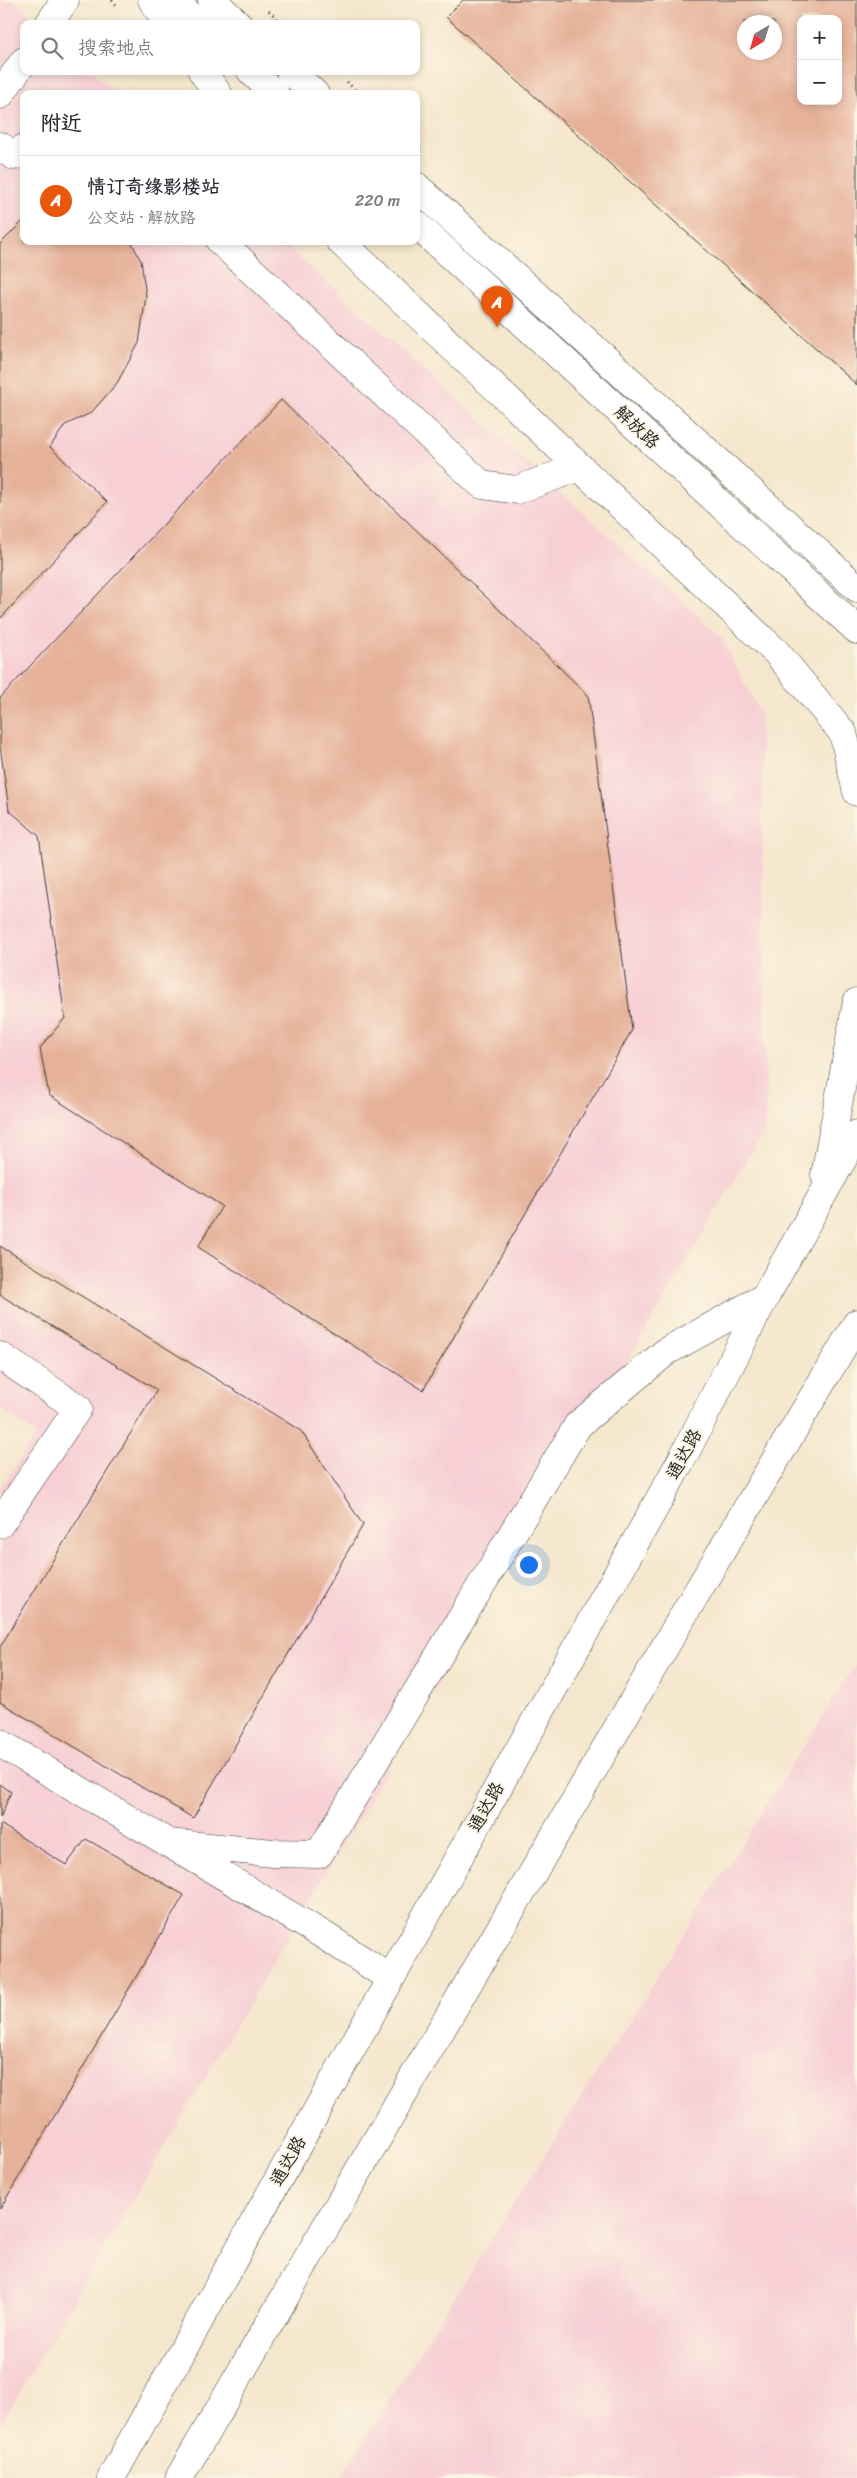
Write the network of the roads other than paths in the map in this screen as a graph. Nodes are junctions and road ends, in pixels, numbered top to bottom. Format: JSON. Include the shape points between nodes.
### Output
{"nodes":[{"id":1,"x":65,"y":0,"type":"edge"},
{"id":2,"x":152,"y":0,"type":"edge"},
{"id":3,"x":174,"y":0,"type":"edge"},
{"id":4,"x":212,"y":0,"type":"edge"},
{"id":5,"x":52,"y":20,"type":"edge"},
{"id":6,"x":165,"y":20,"type":"edge"},
{"id":7,"x":195,"y":20,"type":"edge"},
{"id":8,"x":234,"y":20,"type":"edge"},
{"id":9,"x":20,"y":67,"type":"edge"},
{"id":10,"x":205,"y":75,"type":"edge"},
{"id":11,"x":255,"y":75,"type":"edge"},
{"id":12,"x":294,"y":75,"type":"edge"},
{"id":13,"x":215,"y":90,"type":"edge"},
{"id":14,"x":271,"y":90,"type":"edge"},
{"id":15,"x":311,"y":90,"type":"edge"},
{"id":16,"x":0,"y":95,"type":"edge"},
{"id":17,"x":420,"y":190,"type":"edge"},
{"id":18,"x":420,"y":228,"type":"edge"},
{"id":19,"x":224,"y":245,"type":"edge"},
{"id":20,"x":344,"y":245,"type":"edge"},
{"id":21,"x":579,"y":467,"type":"junction"},
{"id":22,"x":811,"y":545,"type":"junction"},
{"id":23,"x":857,"y":570,"type":"edge"},
{"id":24,"x":857,"y":588,"type":"edge"},
{"id":25,"x":857,"y":630,"type":"edge"},
{"id":26,"x":857,"y":792,"type":"edge"},
{"id":27,"x":857,"y":1002,"type":"edge"},
{"id":28,"x":857,"y":1134,"type":"edge"},
{"id":29,"x":822,"y":1194,"type":"junction"},
{"id":30,"x":765,"y":1297,"type":"junction"},
{"id":31,"x":857,"y":1323,"type":"edge"},
{"id":32,"x":0,"y":1356,"type":"edge"},
{"id":33,"x":0,"y":1524,"type":"edge"},
{"id":34,"x":0,"y":1743,"type":"edge"},
{"id":35,"x":168,"y":1843,"type":"junction"},
{"id":36,"x":390,"y":1978,"type":"junction"},
{"id":37,"x":111,"y":2478,"type":"edge"},
{"id":38,"x":180,"y":2478,"type":"edge"}],
"edges":[{"from":1,"to":5,"type":"main road"},
{"from":2,"to":6,"type":"main road"},
{"from":3,"to":7,"type":"main road"},
{"from":4,"to":8,"type":"main road"},
{"from":9,"to":16,"type":"main road"},
{"from":10,"to":13,"type":"main road"},
{"from":11,"to":14,"type":"main road"},
{"from":12,"to":15,"type":"main road"},
{"from":17,"to":22,"type":"main road","name":"解放路"},
{"from":18,"to":25,"type":"main road","name":"解放路"},
{"from":19,"to":21,"type":"main road","via":[[482,485],[517,490]]},
{"from":20,"to":21,"type":"main road"},
{"from":21,"to":26,"type":"main road","via":[[777,653],[843,733]]},
{"from":22,"to":23,"type":"main road"},
{"from":22,"to":24,"type":"main road","name":"解放路"},
{"from":27,"to":29,"type":"main road"},
{"from":28,"to":29,"type":"main road","name":"通达路"},
{"from":29,"to":30,"type":"main road","name":"通达路"},
{"from":30,"to":35,"type":"main road","via":[[667,1351],[578,1425],[319,1854]]},
{"from":30,"to":36,"type":"main road","name":"通达路","via":[[683,1457]]},
{"from":31,"to":38,"type":"main road"},
{"from":32,"to":33,"type":"main road","via":[[78,1408]]},
{"from":34,"to":35,"type":"main road"},
{"from":35,"to":36,"type":"main road"},
{"from":36,"to":37,"type":"main road","name":"通达路"}]}
